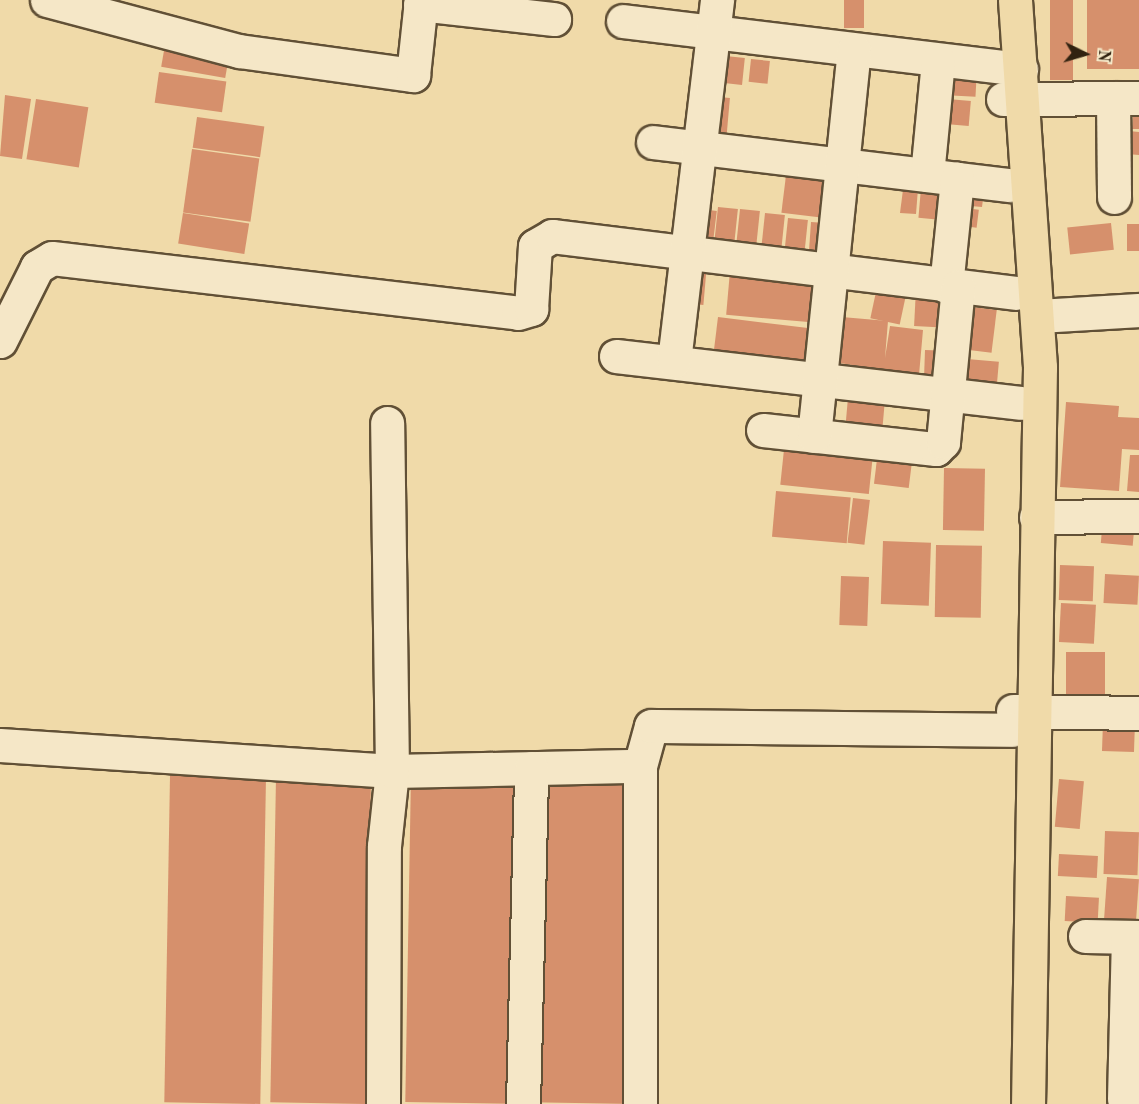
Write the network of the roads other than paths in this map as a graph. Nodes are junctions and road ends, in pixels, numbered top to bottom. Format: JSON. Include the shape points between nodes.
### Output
{"nodes":[{"id":1,"x":47,"y":0,"type":"edge"},
{"id":2,"x":995,"y":0,"type":"edge"},
{"id":3,"x":1015,"y":0,"type":"edge"},
{"id":4,"x":421,"y":2,"type":"edge"},
{"id":5,"x":715,"y":15,"type":"edge"},
{"id":6,"x":554,"y":19,"type":"dead end"},
{"id":7,"x":623,"y":21,"type":"dead end"},
{"id":8,"x":854,"y":50,"type":"junction"},
{"id":9,"x":938,"y":61,"type":"junction"},
{"id":10,"x":1012,"y":84,"type":"junction"},
{"id":11,"x":1126,"y":98,"type":"edge"},
{"id":12,"x":653,"y":142,"type":"dead end"},
{"id":13,"x":697,"y":148,"type":"junction"},
{"id":14,"x":843,"y":165,"type":"junction"},
{"id":15,"x":942,"y":177,"type":"junction"},
{"id":16,"x":1009,"y":185,"type":"junction"},
{"id":17,"x":1114,"y":197,"type":"dead end"},
{"id":18,"x":685,"y":253,"type":"junction"},
{"id":19,"x":833,"y":273,"type":"junction"},
{"id":20,"x":952,"y":286,"type":"junction"},
{"id":21,"x":1027,"y":305,"type":"junction"},
{"id":22,"x":1139,"y":310,"type":"edge"},
{"id":23,"x":0,"y":341,"type":"edge"},
{"id":24,"x":616,"y":356,"type":"dead end"},
{"id":25,"x":674,"y":361,"type":"junction"},
{"id":26,"x":820,"y":379,"type":"junction"},
{"id":27,"x":949,"y":394,"type":"junction"},
{"id":28,"x":1020,"y":403,"type":"junction"},
{"id":29,"x":387,"y":423,"type":"dead end"},
{"id":30,"x":763,"y":430,"type":"dead end"},
{"id":31,"x":814,"y":436,"type":"junction"},
{"id":32,"x":1139,"y":516,"type":"edge"},
{"id":33,"x":1036,"y":517,"type":"junction"},
{"id":34,"x":1139,"y":713,"type":"edge"},
{"id":35,"x":1019,"y":718,"type":"junction"},
{"id":36,"x":0,"y":745,"type":"edge"},
{"id":37,"x":640,"y":766,"type":"junction"},
{"id":38,"x":531,"y":768,"type":"junction"},
{"id":39,"x":392,"y":771,"type":"junction"},
{"id":40,"x":1085,"y":936,"type":"dead end"},
{"id":41,"x":1134,"y":937,"type":"edge"},
{"id":42,"x":1124,"y":1099,"type":"dead end"},
{"id":43,"x":383,"y":1104,"type":"edge"},
{"id":44,"x":523,"y":1104,"type":"edge"},
{"id":45,"x":640,"y":1104,"type":"edge"},
{"id":46,"x":1007,"y":1104,"type":"edge"},
{"id":47,"x":1028,"y":1104,"type":"edge"}],
"edges":[{"from":1,"to":4,"type":"street","via":[[239,51],[413,75]]},
{"from":2,"to":10,"type":"main road"},
{"from":3,"to":10,"type":"main road"},
{"from":4,"to":6,"type":"street"},
{"from":5,"to":7,"type":"street"},
{"from":5,"to":8,"type":"street"},
{"from":5,"to":13,"type":"street"},
{"from":8,"to":9,"type":"street"},
{"from":8,"to":14,"type":"street"},
{"from":9,"to":10,"type":"street"},
{"from":9,"to":15,"type":"street"},
{"from":10,"to":11,"type":"street"},
{"from":10,"to":16,"type":"main road"},
{"from":10,"to":21,"type":"main road"},
{"from":11,"to":17,"type":"street"},
{"from":12,"to":13,"type":"street"},
{"from":13,"to":14,"type":"street"},
{"from":13,"to":18,"type":"street"},
{"from":14,"to":15,"type":"street"},
{"from":14,"to":19,"type":"street"},
{"from":15,"to":16,"type":"street"},
{"from":15,"to":20,"type":"street"},
{"from":16,"to":21,"type":"main road"},
{"from":18,"to":19,"type":"street"},
{"from":18,"to":23,"type":"street","via":[[542,237],[535,246],[531,309],[518,313],[52,258],[37,267]]},
{"from":18,"to":25,"type":"street"},
{"from":19,"to":20,"type":"street"},
{"from":19,"to":26,"type":"street"},
{"from":20,"to":21,"type":"street"},
{"from":20,"to":27,"type":"street"},
{"from":21,"to":22,"type":"street"},
{"from":21,"to":28,"type":"main road"},
{"from":21,"to":33,"type":"main road"},
{"from":24,"to":25,"type":"street"},
{"from":25,"to":26,"type":"street"},
{"from":26,"to":27,"type":"street"},
{"from":26,"to":31,"type":"street"},
{"from":27,"to":28,"type":"street"},
{"from":27,"to":31,"type":"street","via":[[943,442],[936,449]]},
{"from":28,"to":35,"type":"main road"},
{"from":29,"to":39,"type":"street"},
{"from":30,"to":31,"type":"street"},
{"from":32,"to":33,"type":"street"},
{"from":33,"to":35,"type":"main road"},
{"from":34,"to":35,"type":"street"},
{"from":35,"to":37,"type":"street","via":[[651,726]]},
{"from":35,"to":46,"type":"main road"},
{"from":35,"to":47,"type":"main road"},
{"from":36,"to":39,"type":"street"},
{"from":37,"to":38,"type":"street"},
{"from":37,"to":45,"type":"street"},
{"from":38,"to":39,"type":"street"},
{"from":38,"to":44,"type":"street"},
{"from":39,"to":43,"type":"street","via":[[384,846]]},
{"from":40,"to":41,"type":"street"},
{"from":41,"to":42,"type":"street"}]}
